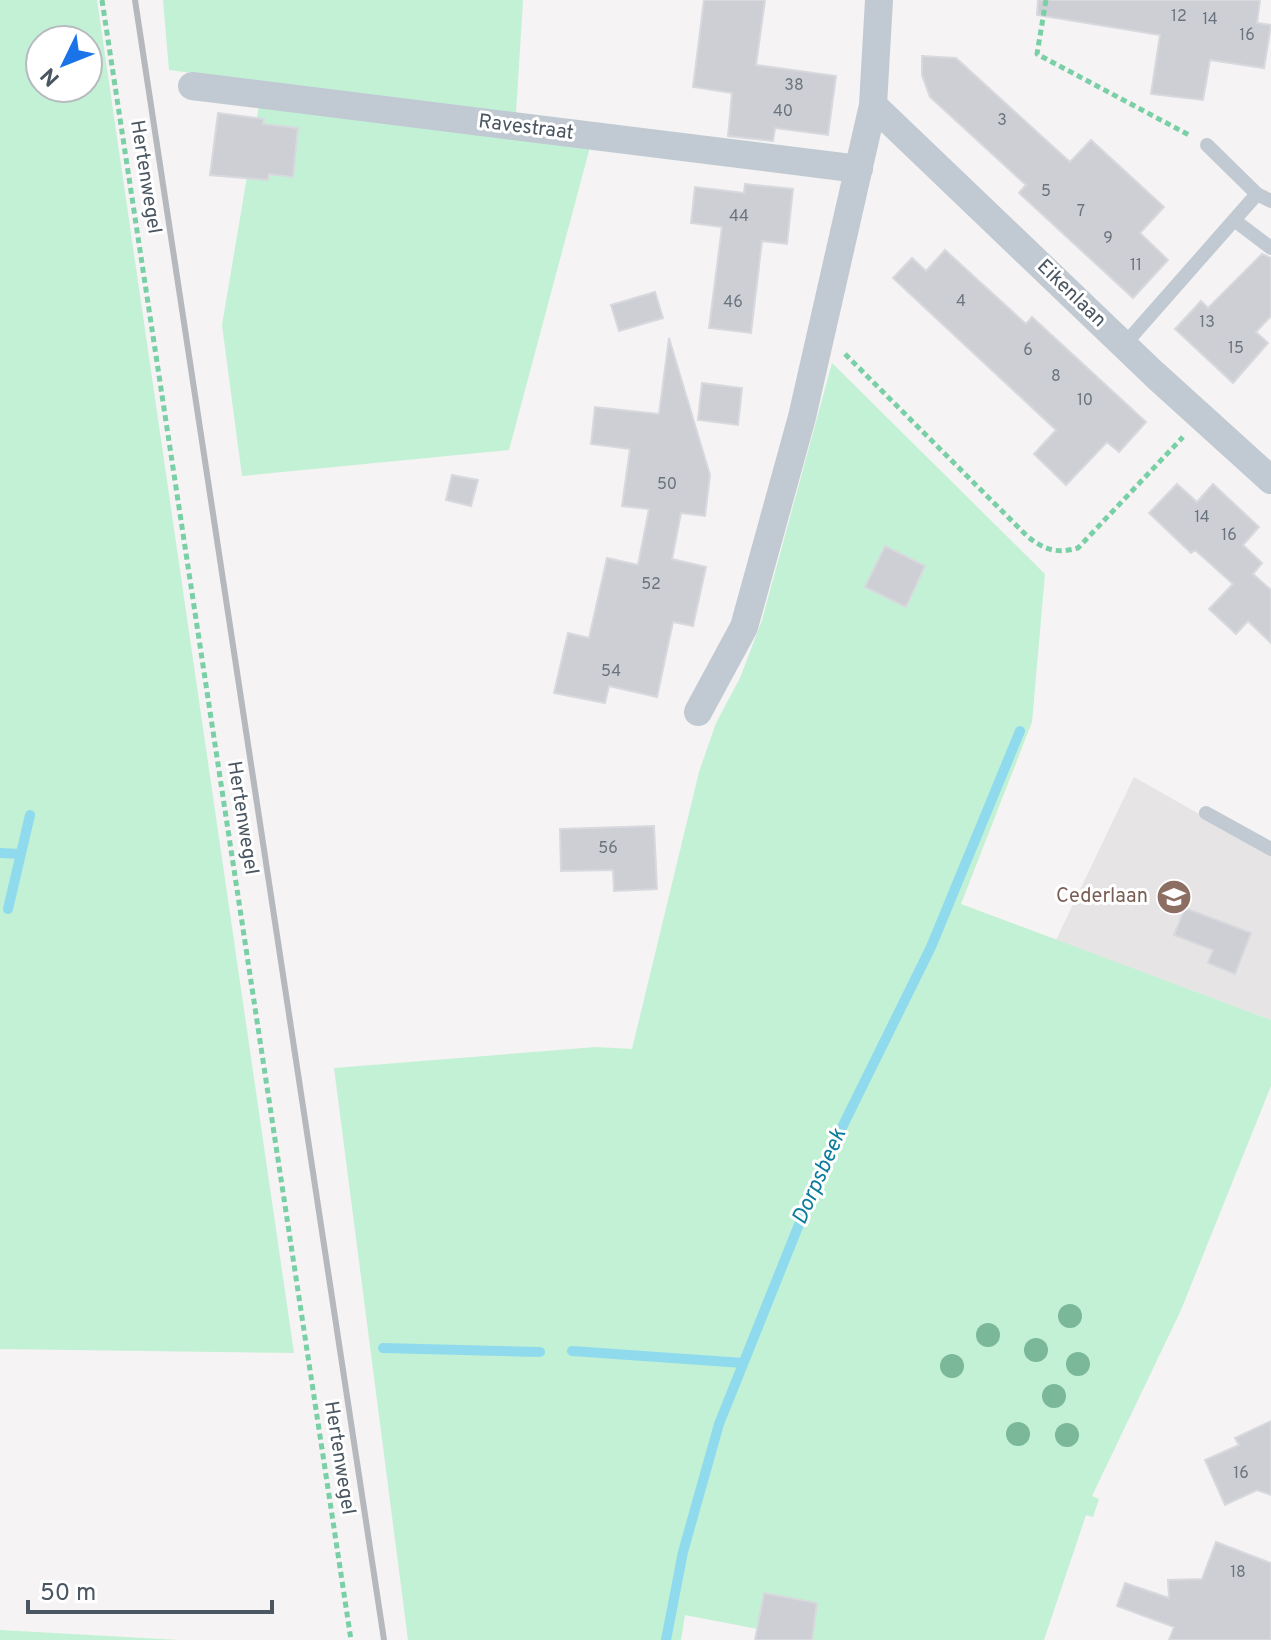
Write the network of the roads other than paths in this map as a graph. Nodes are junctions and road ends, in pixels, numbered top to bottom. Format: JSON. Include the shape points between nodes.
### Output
{"nodes":[{"id":1,"x":879,"y":0,"type":"edge"},
{"id":2,"x":192,"y":86,"type":"dead end"},
{"id":3,"x":873,"y":105,"type":"junction"},
{"id":4,"x":1207,"y":145,"type":"road end"},
{"id":5,"x":859,"y":169,"type":"junction"},
{"id":6,"x":1257,"y":194,"type":"junction"},
{"id":7,"x":1271,"y":201,"type":"edge"},
{"id":8,"x":1234,"y":220,"type":"junction"},
{"id":9,"x":1271,"y":248,"type":"edge"},
{"id":10,"x":1124,"y":345,"type":"junction"},
{"id":11,"x":1271,"y":480,"type":"edge"},
{"id":12,"x":698,"y":712,"type":"dead end"},
{"id":13,"x":1206,"y":813,"type":"dead end"},
{"id":14,"x":1271,"y":849,"type":"edge"}],
"edges":[{"from":1,"to":3,"type":"street"},
{"from":2,"to":5,"type":"street","name":"Ravestraat"},
{"from":3,"to":5,"type":"street"},
{"from":3,"to":10,"type":"street","name":"Eikenlaan"},
{"from":4,"to":6,"type":"lane"},
{"from":5,"to":12,"type":"street","via":[[802,417],[744,627]]},
{"from":6,"to":7,"type":"lane"},
{"from":6,"to":8,"type":"lane"},
{"from":8,"to":9,"type":"lane"},
{"from":8,"to":10,"type":"lane"},
{"from":10,"to":11,"type":"street","name":"Eikenlaan"},
{"from":13,"to":14,"type":"lane"}]}
